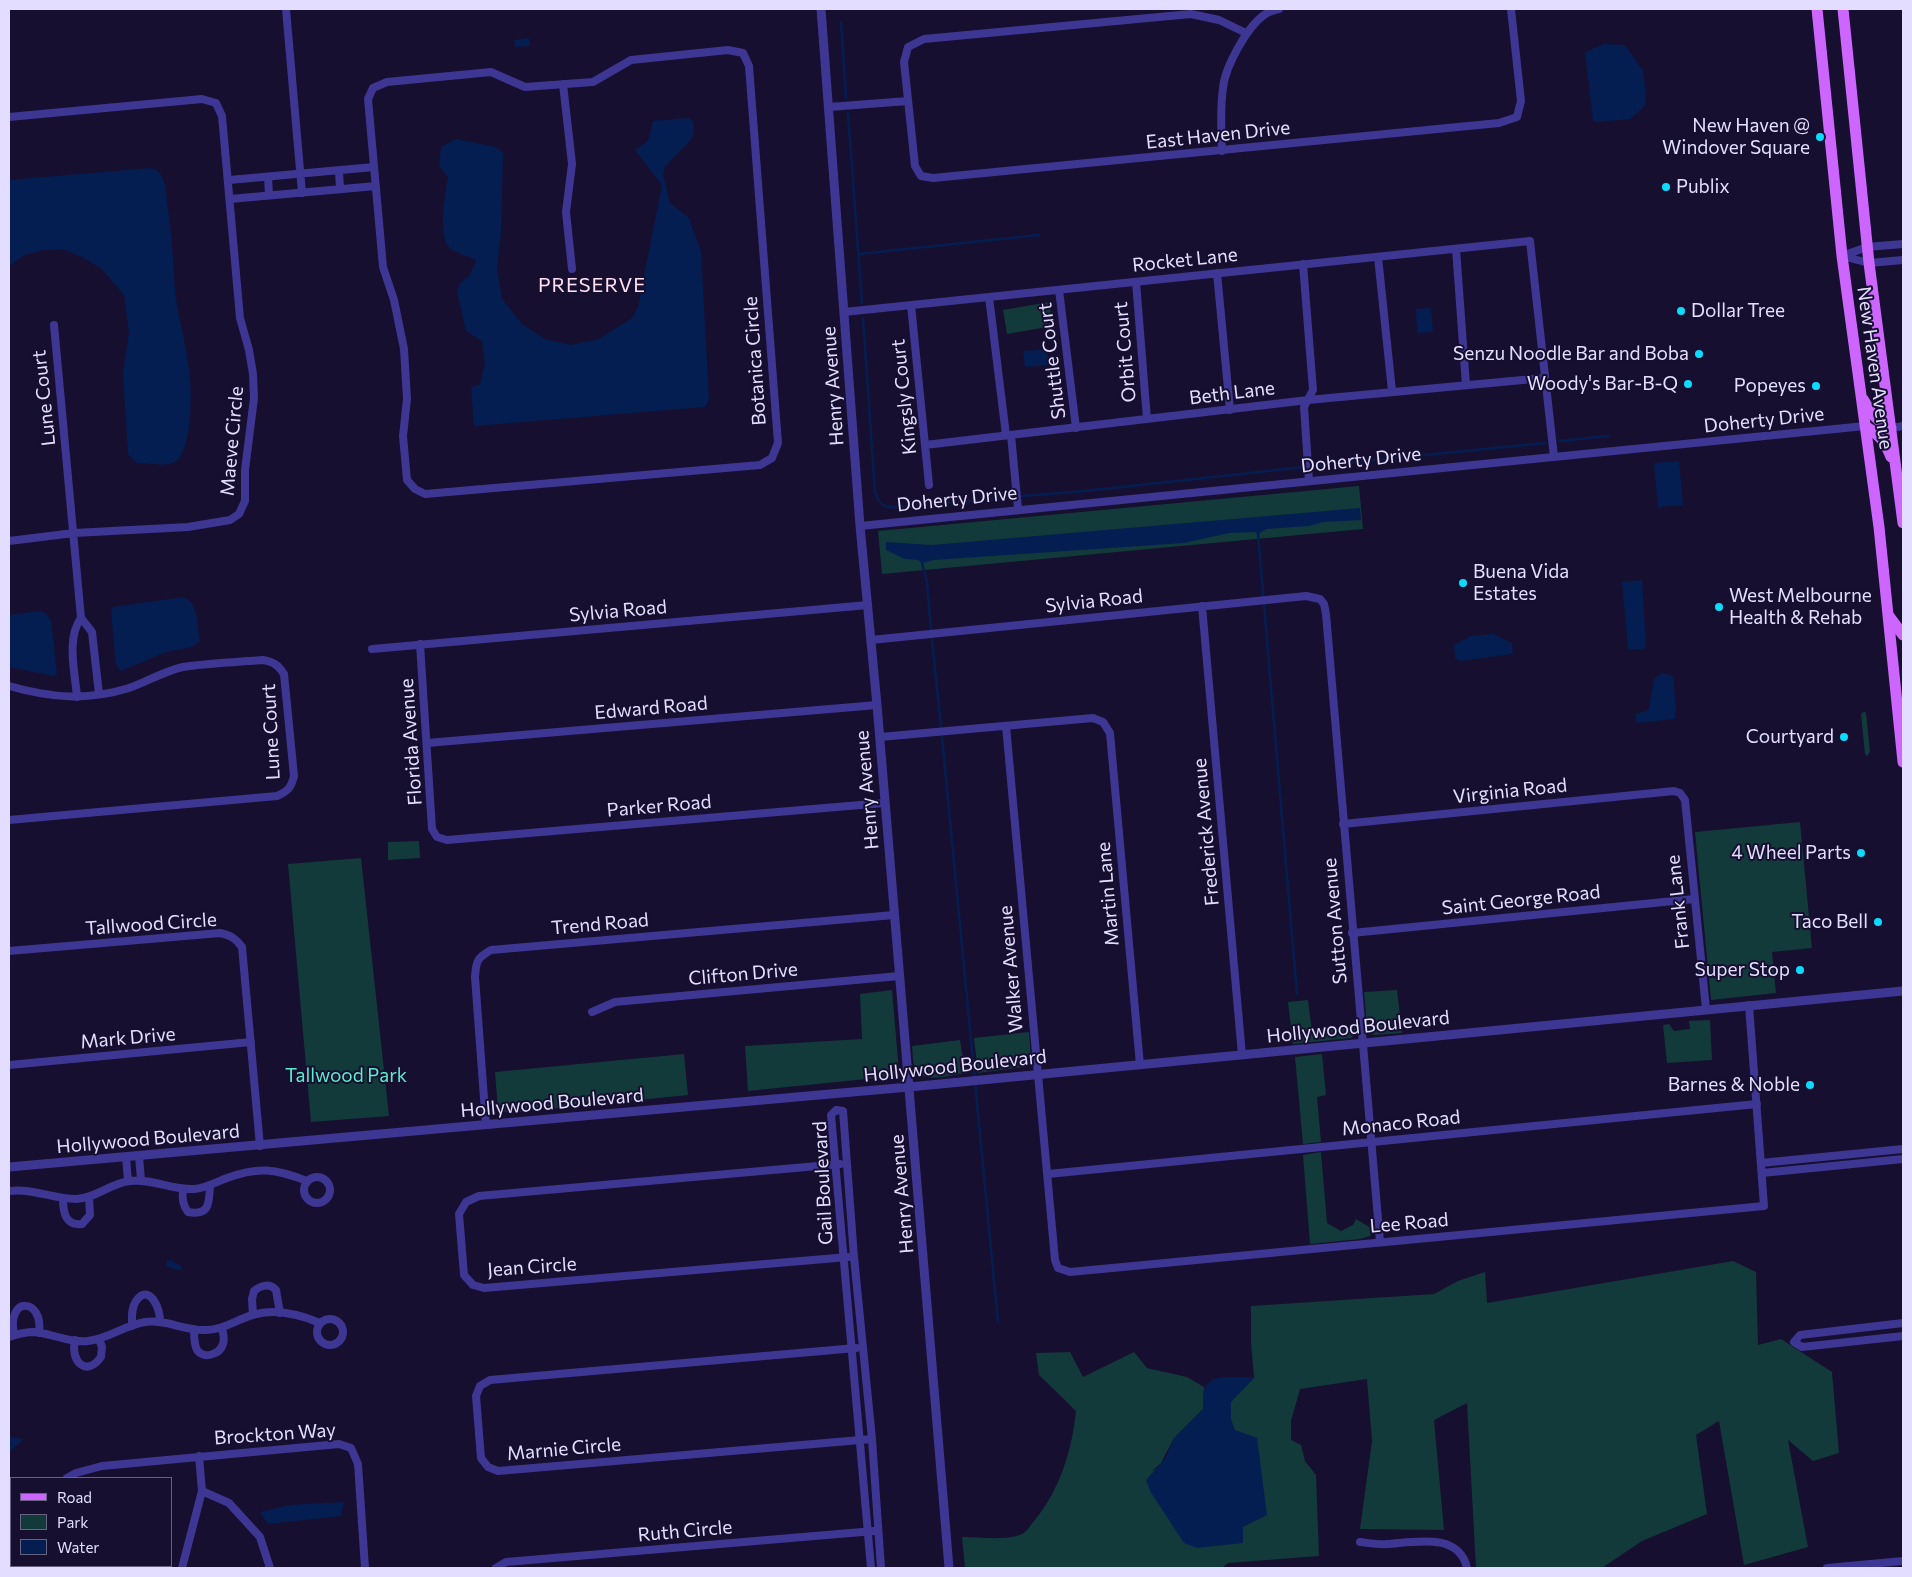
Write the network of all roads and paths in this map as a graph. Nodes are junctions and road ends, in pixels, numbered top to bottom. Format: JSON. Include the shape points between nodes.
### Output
{"nodes":[{"id":1,"x":286,"y":9,"type":"edge"},
{"id":2,"x":821,"y":9,"type":"edge"},
{"id":3,"x":1279,"y":9,"type":"edge"},
{"id":4,"x":1511,"y":9,"type":"edge"},
{"id":5,"x":1817,"y":9,"type":"edge"},
{"id":6,"x":1843,"y":9,"type":"edge"},
{"id":7,"x":1246,"y":33,"type":"junction"},
{"id":8,"x":563,"y":84,"type":"junction"},
{"id":9,"x":908,"y":101,"type":"junction"},
{"id":10,"x":829,"y":107,"type":"junction"},
{"id":11,"x":9,"y":117,"type":"edge"},
{"id":12,"x":1222,"y":151,"type":"junction"},
{"id":13,"x":374,"y":167,"type":"junction"},
{"id":14,"x":339,"y":171,"type":"junction"},
{"id":15,"x":300,"y":174,"type":"junction"},
{"id":16,"x":268,"y":177,"type":"junction"},
{"id":17,"x":228,"y":180,"type":"junction"},
{"id":18,"x":376,"y":186,"type":"junction"},
{"id":19,"x":340,"y":189,"type":"junction"},
{"id":20,"x":302,"y":193,"type":"junction"},
{"id":21,"x":269,"y":196,"type":"junction"},
{"id":22,"x":230,"y":199,"type":"junction"},
{"id":23,"x":1903,"y":244,"type":"edge"},
{"id":24,"x":1867,"y":247,"type":"junction"},
{"id":25,"x":1456,"y":249,"type":"junction"},
{"id":26,"x":1378,"y":256,"type":"junction"},
{"id":27,"x":1842,"y":256,"type":"junction"},
{"id":28,"x":1903,"y":260,"type":"edge"},
{"id":29,"x":1868,"y":263,"type":"junction"},
{"id":30,"x":1303,"y":264,"type":"junction"},
{"id":31,"x":572,"y":270,"type":"dead end"},
{"id":32,"x":1217,"y":274,"type":"junction"},
{"id":33,"x":1136,"y":282,"type":"junction"},
{"id":34,"x":1060,"y":290,"type":"junction"},
{"id":35,"x":989,"y":297,"type":"junction"},
{"id":36,"x":911,"y":305,"type":"junction"},
{"id":37,"x":844,"y":312,"type":"junction"},
{"id":38,"x":54,"y":325,"type":"dead end"},
{"id":39,"x":1544,"y":378,"type":"junction"},
{"id":40,"x":1466,"y":385,"type":"junction"},
{"id":41,"x":1392,"y":392,"type":"junction"},
{"id":42,"x":1860,"y":393,"type":"junction"},
{"id":43,"x":1308,"y":400,"type":"junction"},
{"id":44,"x":1230,"y":410,"type":"junction"},
{"id":45,"x":1147,"y":419,"type":"junction"},
{"id":46,"x":1864,"y":426,"type":"junction"},
{"id":47,"x":1903,"y":426,"type":"edge"},
{"id":48,"x":1076,"y":428,"type":"junction"},
{"id":49,"x":1891,"y":428,"type":"junction"},
{"id":50,"x":1008,"y":435,"type":"junction"},
{"id":51,"x":925,"y":445,"type":"junction"},
{"id":52,"x":1554,"y":457,"type":"junction"},
{"id":53,"x":1896,"y":468,"type":"junction"},
{"id":54,"x":1310,"y":482,"type":"junction"},
{"id":55,"x":929,"y":484,"type":"dead end"},
{"id":56,"x":1018,"y":509,"type":"junction"},
{"id":57,"x":1903,"y":522,"type":"edge"},
{"id":58,"x":860,"y":526,"type":"junction"},
{"id":59,"x":74,"y":533,"type":"junction"},
{"id":60,"x":9,"y":541,"type":"edge"},
{"id":61,"x":1320,"y":599,"type":"joint"},
{"id":62,"x":868,"y":605,"type":"junction"},
{"id":63,"x":1202,"y":606,"type":"junction"},
{"id":64,"x":1888,"y":615,"type":"junction"},
{"id":65,"x":82,"y":618,"type":"junction"},
{"id":66,"x":1903,"y":635,"type":"edge"},
{"id":67,"x":871,"y":640,"type":"junction"},
{"id":68,"x":1891,"y":640,"type":"junction"},
{"id":69,"x":420,"y":644,"type":"junction"},
{"id":70,"x":1903,"y":647,"type":"edge"},
{"id":71,"x":372,"y":649,"type":"dead end"},
{"id":72,"x":9,"y":686,"type":"edge"},
{"id":73,"x":100,"y":694,"type":"junction"},
{"id":74,"x":77,"y":697,"type":"junction"},
{"id":75,"x":877,"y":705,"type":"junction"},
{"id":76,"x":1006,"y":726,"type":"junction"},
{"id":77,"x":880,"y":737,"type":"junction"},
{"id":78,"x":427,"y":743,"type":"junction"},
{"id":79,"x":1903,"y":762,"type":"edge"},
{"id":80,"x":1680,"y":793,"type":"joint"},
{"id":81,"x":884,"y":803,"type":"junction"},
{"id":82,"x":9,"y":820,"type":"edge"},
{"id":83,"x":1343,"y":824,"type":"junction"},
{"id":84,"x":437,"y":837,"type":"joint"},
{"id":85,"x":1694,"y":899,"type":"junction"},
{"id":86,"x":894,"y":915,"type":"junction"},
{"id":87,"x":1352,"y":933,"type":"junction"},
{"id":88,"x":9,"y":951,"type":"edge"},
{"id":89,"x":899,"y":976,"type":"junction"},
{"id":90,"x":1903,"y":991,"type":"edge"},
{"id":91,"x":1748,"y":1006,"type":"junction"},
{"id":92,"x":1706,"y":1009,"type":"junction"},
{"id":93,"x":592,"y":1012,"type":"dead end"},
{"id":94,"x":251,"y":1042,"type":"junction"},
{"id":95,"x":1362,"y":1043,"type":"junction"},
{"id":96,"x":1242,"y":1055,"type":"junction"},
{"id":97,"x":9,"y":1065,"type":"edge"},
{"id":98,"x":1140,"y":1065,"type":"junction"},
{"id":99,"x":1037,"y":1074,"type":"junction"},
{"id":100,"x":909,"y":1087,"type":"junction"},
{"id":101,"x":1757,"y":1104,"type":"junction"},
{"id":102,"x":486,"y":1125,"type":"junction"},
{"id":103,"x":1370,"y":1143,"type":"junction"},
{"id":104,"x":260,"y":1146,"type":"junction"},
{"id":105,"x":1903,"y":1149,"type":"edge"},
{"id":106,"x":139,"y":1156,"type":"junction"},
{"id":107,"x":126,"y":1157,"type":"junction"},
{"id":108,"x":1903,"y":1159,"type":"edge"},
{"id":109,"x":1761,"y":1163,"type":"junction"},
{"id":110,"x":846,"y":1164,"type":"junction"},
{"id":111,"x":835,"y":1165,"type":"junction"},
{"id":112,"x":9,"y":1167,"type":"edge"},
{"id":113,"x":1762,"y":1173,"type":"junction"},
{"id":114,"x":1048,"y":1174,"type":"junction"},
{"id":115,"x":141,"y":1180,"type":"junction"},
{"id":116,"x":128,"y":1181,"type":"junction"},
{"id":117,"x":308,"y":1181,"type":"dead end"},
{"id":118,"x":210,"y":1185,"type":"junction"},
{"id":119,"x":183,"y":1189,"type":"junction"},
{"id":120,"x":9,"y":1191,"type":"edge"},
{"id":121,"x":89,"y":1197,"type":"junction"},
{"id":122,"x":63,"y":1198,"type":"junction"},
{"id":123,"x":1380,"y":1242,"type":"junction"},
{"id":124,"x":854,"y":1257,"type":"junction"},
{"id":125,"x":844,"y":1258,"type":"junction"},
{"id":126,"x":1058,"y":1268,"type":"joint"},
{"id":127,"x":280,"y":1313,"type":"junction"},
{"id":128,"x":253,"y":1315,"type":"junction"},
{"id":129,"x":160,"y":1322,"type":"junction"},
{"id":130,"x":320,"y":1323,"type":"dead end"},
{"id":131,"x":1903,"y":1323,"type":"edge"},
{"id":132,"x":132,"y":1326,"type":"junction"},
{"id":133,"x":222,"y":1328,"type":"junction"},
{"id":134,"x":194,"y":1330,"type":"junction"},
{"id":135,"x":39,"y":1333,"type":"junction"},
{"id":136,"x":11,"y":1336,"type":"edge"},
{"id":137,"x":1903,"y":1336,"type":"edge"},
{"id":138,"x":99,"y":1339,"type":"junction"},
{"id":139,"x":75,"y":1340,"type":"junction"},
{"id":140,"x":863,"y":1347,"type":"junction"},
{"id":141,"x":852,"y":1348,"type":"junction"},
{"id":142,"x":872,"y":1439,"type":"junction"},
{"id":143,"x":860,"y":1440,"type":"junction"},
{"id":144,"x":199,"y":1456,"type":"junction"},
{"id":145,"x":69,"y":1477,"type":"edge"},
{"id":146,"x":202,"y":1491,"type":"junction"},
{"id":147,"x":878,"y":1531,"type":"junction"},
{"id":148,"x":868,"y":1532,"type":"junction"},
{"id":149,"x":1360,"y":1542,"type":"dead end"},
{"id":150,"x":1903,"y":1561,"type":"edge"},
{"id":151,"x":182,"y":1568,"type":"edge"},
{"id":152,"x":270,"y":1568,"type":"edge"},
{"id":153,"x":364,"y":1568,"type":"edge"},
{"id":154,"x":496,"y":1568,"type":"edge"},
{"id":155,"x":871,"y":1568,"type":"edge"},
{"id":156,"x":881,"y":1568,"type":"edge"},
{"id":157,"x":950,"y":1568,"type":"edge"},
{"id":158,"x":1467,"y":1568,"type":"edge"},
{"id":159,"x":1827,"y":1568,"type":"edge"}],
"edges":[{"from":1,"to":15,"type":"street"},
{"from":2,"to":10,"type":"street","name":"Henry Avenue"},
{"from":3,"to":7,"type":"street","via":[[1265,14]]},
{"from":4,"to":12,"type":"street","name":"East Haven Drive","via":[[1521,101],[1517,117],[1499,122]]},
{"from":5,"to":27,"type":"main road","name":"New Haven Avenue"},
{"from":6,"to":24,"type":"main road","name":"New Haven Avenue"},
{"from":7,"to":9,"type":"street","via":[[1219,20],[1191,14],[924,39],[908,47],[904,62]]},
{"from":7,"to":12,"type":"street","via":[[1223,87]]},
{"from":8,"to":13,"type":"street","name":"Botanica Circle","via":[[525,87],[491,72],[387,82],[373,88],[368,99]]},
{"from":8,"to":18,"type":"street","name":"Botanica Circle","via":[[593,82],[631,60],[728,50],[743,53],[749,66],[778,443],[772,458],[760,465],[425,494],[415,489],[407,480],[403,436],[407,399],[404,349],[394,300],[383,268]]},
{"from":8,"to":31,"type":"street","via":[[572,164],[566,212]]},
{"from":9,"to":10,"type":"street"},
{"from":9,"to":12,"type":"street","name":"East Haven Drive","via":[[915,166],[921,176],[934,178]]},
{"from":10,"to":37,"type":"street","name":"Henry Avenue"},
{"from":11,"to":17,"type":"street","name":"Maeve Circle","via":[[202,99],[216,104],[222,116]]},
{"from":13,"to":14,"type":"street"},
{"from":13,"to":18,"type":"street","name":"Botanica Circle"},
{"from":14,"to":15,"type":"street"},
{"from":14,"to":19,"type":"street"},
{"from":15,"to":16,"type":"street"},
{"from":15,"to":20,"type":"street"},
{"from":16,"to":17,"type":"street"},
{"from":16,"to":21,"type":"street"},
{"from":17,"to":22,"type":"street","name":"Maeve Circle"},
{"from":18,"to":19,"type":"street"},
{"from":19,"to":20,"type":"street"},
{"from":20,"to":21,"type":"street"},
{"from":21,"to":22,"type":"street"},
{"from":22,"to":59,"type":"street","name":"Maeve Circle","via":[[240,318],[249,350],[254,398],[245,470],[245,501],[239,514],[230,520],[188,527]]},
{"from":23,"to":24,"type":"street"},
{"from":24,"to":27,"type":"street"},
{"from":24,"to":29,"type":"main road","name":"New Haven Avenue"},
{"from":25,"to":26,"type":"street","name":"Rocket Lane"},
{"from":25,"to":39,"type":"street","name":"Rocket Lane","via":[[1530,241]]},
{"from":25,"to":40,"type":"street"},
{"from":26,"to":30,"type":"street","name":"Rocket Lane"},
{"from":26,"to":41,"type":"street"},
{"from":27,"to":29,"type":"street"},
{"from":27,"to":42,"type":"main road","name":"New Haven Avenue"},
{"from":28,"to":29,"type":"street"},
{"from":29,"to":49,"type":"main road","name":"New Haven Avenue"},
{"from":30,"to":32,"type":"street","name":"Rocket Lane"},
{"from":30,"to":43,"type":"street","via":[[1313,390]]},
{"from":32,"to":33,"type":"street","name":"Rocket Lane"},
{"from":32,"to":44,"type":"street"},
{"from":33,"to":34,"type":"street","name":"Rocket Lane"},
{"from":33,"to":45,"type":"street","name":"Orbit Court"},
{"from":34,"to":35,"type":"street","name":"Rocket Lane"},
{"from":34,"to":48,"type":"street","name":"Shuttle Court"},
{"from":35,"to":36,"type":"street","name":"Rocket Lane"},
{"from":35,"to":50,"type":"street"},
{"from":36,"to":37,"type":"street","name":"Rocket Lane"},
{"from":36,"to":51,"type":"street","name":"Kingsly Court"},
{"from":37,"to":58,"type":"street","name":"Henry Avenue"},
{"from":38,"to":59,"type":"street","name":"Lune Court"},
{"from":39,"to":40,"type":"street","name":"Beth Lane"},
{"from":39,"to":52,"type":"street"},
{"from":40,"to":41,"type":"street","name":"Beth Lane"},
{"from":41,"to":43,"type":"street","name":"Beth Lane"},
{"from":42,"to":46,"type":"main road","name":"New Haven Avenue"},
{"from":42,"to":49,"type":"main road","via":[[1880,423]]},
{"from":43,"to":44,"type":"street","name":"Beth Lane"},
{"from":43,"to":54,"type":"street","via":[[1304,407]]},
{"from":44,"to":45,"type":"street","name":"Beth Lane"},
{"from":45,"to":48,"type":"street","name":"Beth Lane"},
{"from":46,"to":52,"type":"street","name":"Doherty Drive"},
{"from":46,"to":53,"type":"main road","via":[[1884,441]]},
{"from":46,"to":64,"type":"main road","name":"New Haven Avenue"},
{"from":47,"to":49,"type":"street"},
{"from":48,"to":50,"type":"street","name":"Beth Lane"},
{"from":49,"to":53,"type":"main road","name":"New Haven Avenue"},
{"from":50,"to":51,"type":"street","name":"Beth Lane"},
{"from":50,"to":56,"type":"street"},
{"from":51,"to":55,"type":"street","name":"Kingsly Court"},
{"from":52,"to":54,"type":"street","name":"Doherty Drive"},
{"from":53,"to":57,"type":"main road","name":"New Haven Avenue"},
{"from":54,"to":56,"type":"street","name":"Doherty Drive"},
{"from":56,"to":58,"type":"street","name":"Doherty Drive"},
{"from":58,"to":62,"type":"street","name":"Henry Avenue"},
{"from":59,"to":60,"type":"street","name":"Maeve Circle"},
{"from":59,"to":65,"type":"street","name":"Lune Court"},
{"from":61,"to":63,"type":"street","name":"Sylvia Road","via":[[1306,596]]},
{"from":61,"to":83,"type":"street","name":"Sutton Avenue","via":[[1326,614]]},
{"from":62,"to":67,"type":"street","name":"Henry Avenue"},
{"from":62,"to":69,"type":"street","name":"Sylvia Road"},
{"from":63,"to":67,"type":"street","name":"Sylvia Road"},
{"from":63,"to":96,"type":"street","name":"Frederick Avenue"},
{"from":64,"to":66,"type":"main road"},
{"from":64,"to":68,"type":"main road","name":"New Haven Avenue"},
{"from":65,"to":73,"type":"street","name":"Lune Court","via":[[92,632]]},
{"from":65,"to":74,"type":"street","name":"Lune Court","via":[[73,641]]},
{"from":67,"to":75,"type":"street","name":"Henry Avenue"},
{"from":68,"to":70,"type":"main road"},
{"from":68,"to":79,"type":"main road","name":"New Haven Avenue"},
{"from":69,"to":71,"type":"street","name":"Sylvia Road"},
{"from":69,"to":78,"type":"street","name":"Florida Avenue"},
{"from":72,"to":74,"type":"street","name":"Lune Court","via":[[48,696]]},
{"from":73,"to":74,"type":"street","name":"Lune Court"},
{"from":73,"to":82,"type":"street","name":"Lune Court","via":[[130,687],[183,667],[272,661],[284,674],[294,776],[292,787],[277,796]]},
{"from":75,"to":77,"type":"street","name":"Henry Avenue"},
{"from":75,"to":78,"type":"street","name":"Edward Road"},
{"from":76,"to":77,"type":"street"},
{"from":76,"to":98,"type":"street","name":"Martin Lane","via":[[1093,718],[1103,722],[1110,733]]},
{"from":76,"to":99,"type":"street","name":"Walker Avenue"},
{"from":77,"to":81,"type":"street","name":"Henry Avenue"},
{"from":78,"to":84,"type":"street","name":"Florida Avenue","via":[[432,829]]},
{"from":80,"to":83,"type":"street","name":"Virginia Road","via":[[1674,791]]},
{"from":80,"to":85,"type":"street","name":"Frank Lane","via":[[1685,800]]},
{"from":81,"to":84,"type":"street","name":"Parker Road","via":[[447,840]]},
{"from":81,"to":86,"type":"street","name":"Henry Avenue"},
{"from":83,"to":87,"type":"street","name":"Sutton Avenue"},
{"from":85,"to":87,"type":"street","name":"Saint George Road"},
{"from":85,"to":92,"type":"street","name":"Frank Lane"},
{"from":86,"to":89,"type":"street","name":"Henry Avenue"},
{"from":86,"to":102,"type":"street","name":"Trend Road","via":[[491,950],[480,956],[475,966]]},
{"from":87,"to":95,"type":"street","name":"Sutton Avenue"},
{"from":88,"to":94,"type":"street","name":"Tallwood Circle","via":[[229,935],[242,947]]},
{"from":89,"to":93,"type":"street","name":"Clifton Drive","via":[[615,1002]]},
{"from":89,"to":100,"type":"street","name":"Henry Avenue"},
{"from":90,"to":91,"type":"street","name":"Hollywood Boulevard"},
{"from":91,"to":92,"type":"street","name":"Hollywood Boulevard"},
{"from":91,"to":101,"type":"street"},
{"from":92,"to":95,"type":"street","name":"Hollywood Boulevard"},
{"from":94,"to":97,"type":"street","name":"Mark Drive"},
{"from":94,"to":104,"type":"street","name":"Tallwood Circle"},
{"from":95,"to":96,"type":"street","name":"Hollywood Boulevard"},
{"from":95,"to":103,"type":"street","name":"Sutton Avenue"},
{"from":96,"to":98,"type":"street","name":"Hollywood Boulevard"},
{"from":98,"to":99,"type":"street","name":"Hollywood Boulevard"},
{"from":99,"to":100,"type":"street","name":"Hollywood Boulevard"},
{"from":99,"to":114,"type":"street","name":"Walker Avenue"},
{"from":100,"to":102,"type":"street","name":"Hollywood Boulevard"},
{"from":100,"to":157,"type":"street","name":"Henry Avenue"},
{"from":101,"to":103,"type":"street","name":"Monaco Road"},
{"from":101,"to":109,"type":"street"},
{"from":102,"to":104,"type":"street","name":"Hollywood Boulevard"},
{"from":103,"to":114,"type":"street","name":"Monaco Road"},
{"from":103,"to":123,"type":"street","name":"Sutton Avenue"},
{"from":104,"to":106,"type":"street","name":"Hollywood Boulevard"},
{"from":105,"to":109,"type":"street"},
{"from":106,"to":107,"type":"street","name":"Hollywood Boulevard"},
{"from":106,"to":115,"type":"street"},
{"from":107,"to":112,"type":"street","name":"Hollywood Boulevard"},
{"from":107,"to":116,"type":"street"},
{"from":108,"to":113,"type":"street"},
{"from":109,"to":113,"type":"street"},
{"from":110,"to":111,"type":"street","name":"Jean Circle"},
{"from":110,"to":111,"type":"street","name":"Gail Boulevard","via":[[843,1111],[836,1110],[831,1115]]},
{"from":110,"to":124,"type":"street","name":"Gail Boulevard"},
{"from":111,"to":125,"type":"street","name":"Gail Boulevard"},
{"from":111,"to":125,"type":"street","name":"Jean Circle","via":[[479,1196],[466,1202],[459,1214],[464,1275],[473,1285],[484,1288]]},
{"from":113,"to":123,"type":"street","name":"Lee Road","via":[[1764,1206]]},
{"from":114,"to":126,"type":"street","name":"Walker Avenue"},
{"from":115,"to":116,"type":"street"},
{"from":115,"to":119,"type":"street"},
{"from":116,"to":121,"type":"street"},
{"from":117,"to":118,"type":"street","via":[[274,1170],[254,1170]]},
{"from":118,"to":119,"type":"street"},
{"from":118,"to":119,"type":"street","via":[[208,1205],[198,1212],[188,1212],[184,1208]]},
{"from":120,"to":122,"type":"street","via":[[23,1190]]},
{"from":121,"to":122,"type":"street"},
{"from":121,"to":122,"type":"street","via":[[90,1215],[82,1224],[76,1225],[67,1220]]},
{"from":123,"to":126,"type":"street","name":"Lee Road","via":[[1070,1272]]},
{"from":124,"to":125,"type":"street","name":"Jean Circle"},
{"from":124,"to":140,"type":"street","name":"Gail Boulevard"},
{"from":125,"to":141,"type":"street","name":"Gail Boulevard"},
{"from":127,"to":128,"type":"street"},
{"from":127,"to":128,"type":"street","via":[[276,1290],[265,1285],[254,1291],[252,1296]]},
{"from":127,"to":130,"type":"street"},
{"from":128,"to":133,"type":"street"},
{"from":129,"to":132,"type":"street"},
{"from":129,"to":132,"type":"street","via":[[156,1302],[144,1296],[134,1304]]},
{"from":129,"to":134,"type":"street"},
{"from":131,"to":137,"type":"street","via":[[1800,1335],[1794,1342],[1802,1347]]},
{"from":132,"to":138,"type":"street"},
{"from":133,"to":134,"type":"street"},
{"from":133,"to":134,"type":"street","via":[[224,1343],[221,1349],[210,1355],[198,1351]]},
{"from":135,"to":136,"type":"street"},
{"from":135,"to":136,"type":"street","via":[[37,1312],[25,1307],[13,1314]]},
{"from":135,"to":139,"type":"street"},
{"from":138,"to":139,"type":"street"},
{"from":138,"to":139,"type":"street","via":[[101,1357],[95,1364],[86,1366],[76,1359]]},
{"from":140,"to":141,"type":"street","name":"Marnie Circle"},
{"from":140,"to":142,"type":"street","name":"Gail Boulevard"},
{"from":141,"to":143,"type":"street","name":"Gail Boulevard"},
{"from":141,"to":143,"type":"street","name":"Marnie Circle","via":[[490,1380],[480,1386],[476,1396],[481,1458],[488,1467],[498,1471]]},
{"from":142,"to":143,"type":"street","name":"Marnie Circle"},
{"from":142,"to":147,"type":"street","name":"Gail Boulevard"},
{"from":143,"to":148,"type":"street","name":"Gail Boulevard"},
{"from":144,"to":145,"type":"street","name":"Brockton Way","via":[[102,1466]]},
{"from":144,"to":146,"type":"street"},
{"from":144,"to":153,"type":"street","name":"Brockton Way","via":[[339,1444],[351,1448],[358,1464]]},
{"from":146,"to":151,"type":"street"},
{"from":146,"to":152,"type":"street","via":[[230,1503],[260,1537]]},
{"from":147,"to":148,"type":"street","name":"Ruth Circle"},
{"from":147,"to":156,"type":"street","name":"Gail Boulevard"},
{"from":148,"to":154,"type":"street","name":"Ruth Circle","via":[[506,1562]]},
{"from":148,"to":155,"type":"street","name":"Gail Boulevard"},
{"from":149,"to":158,"type":"street","via":[[1385,1544],[1418,1540],[1452,1546],[1465,1558]]},
{"from":150,"to":159,"type":"street"}]}
